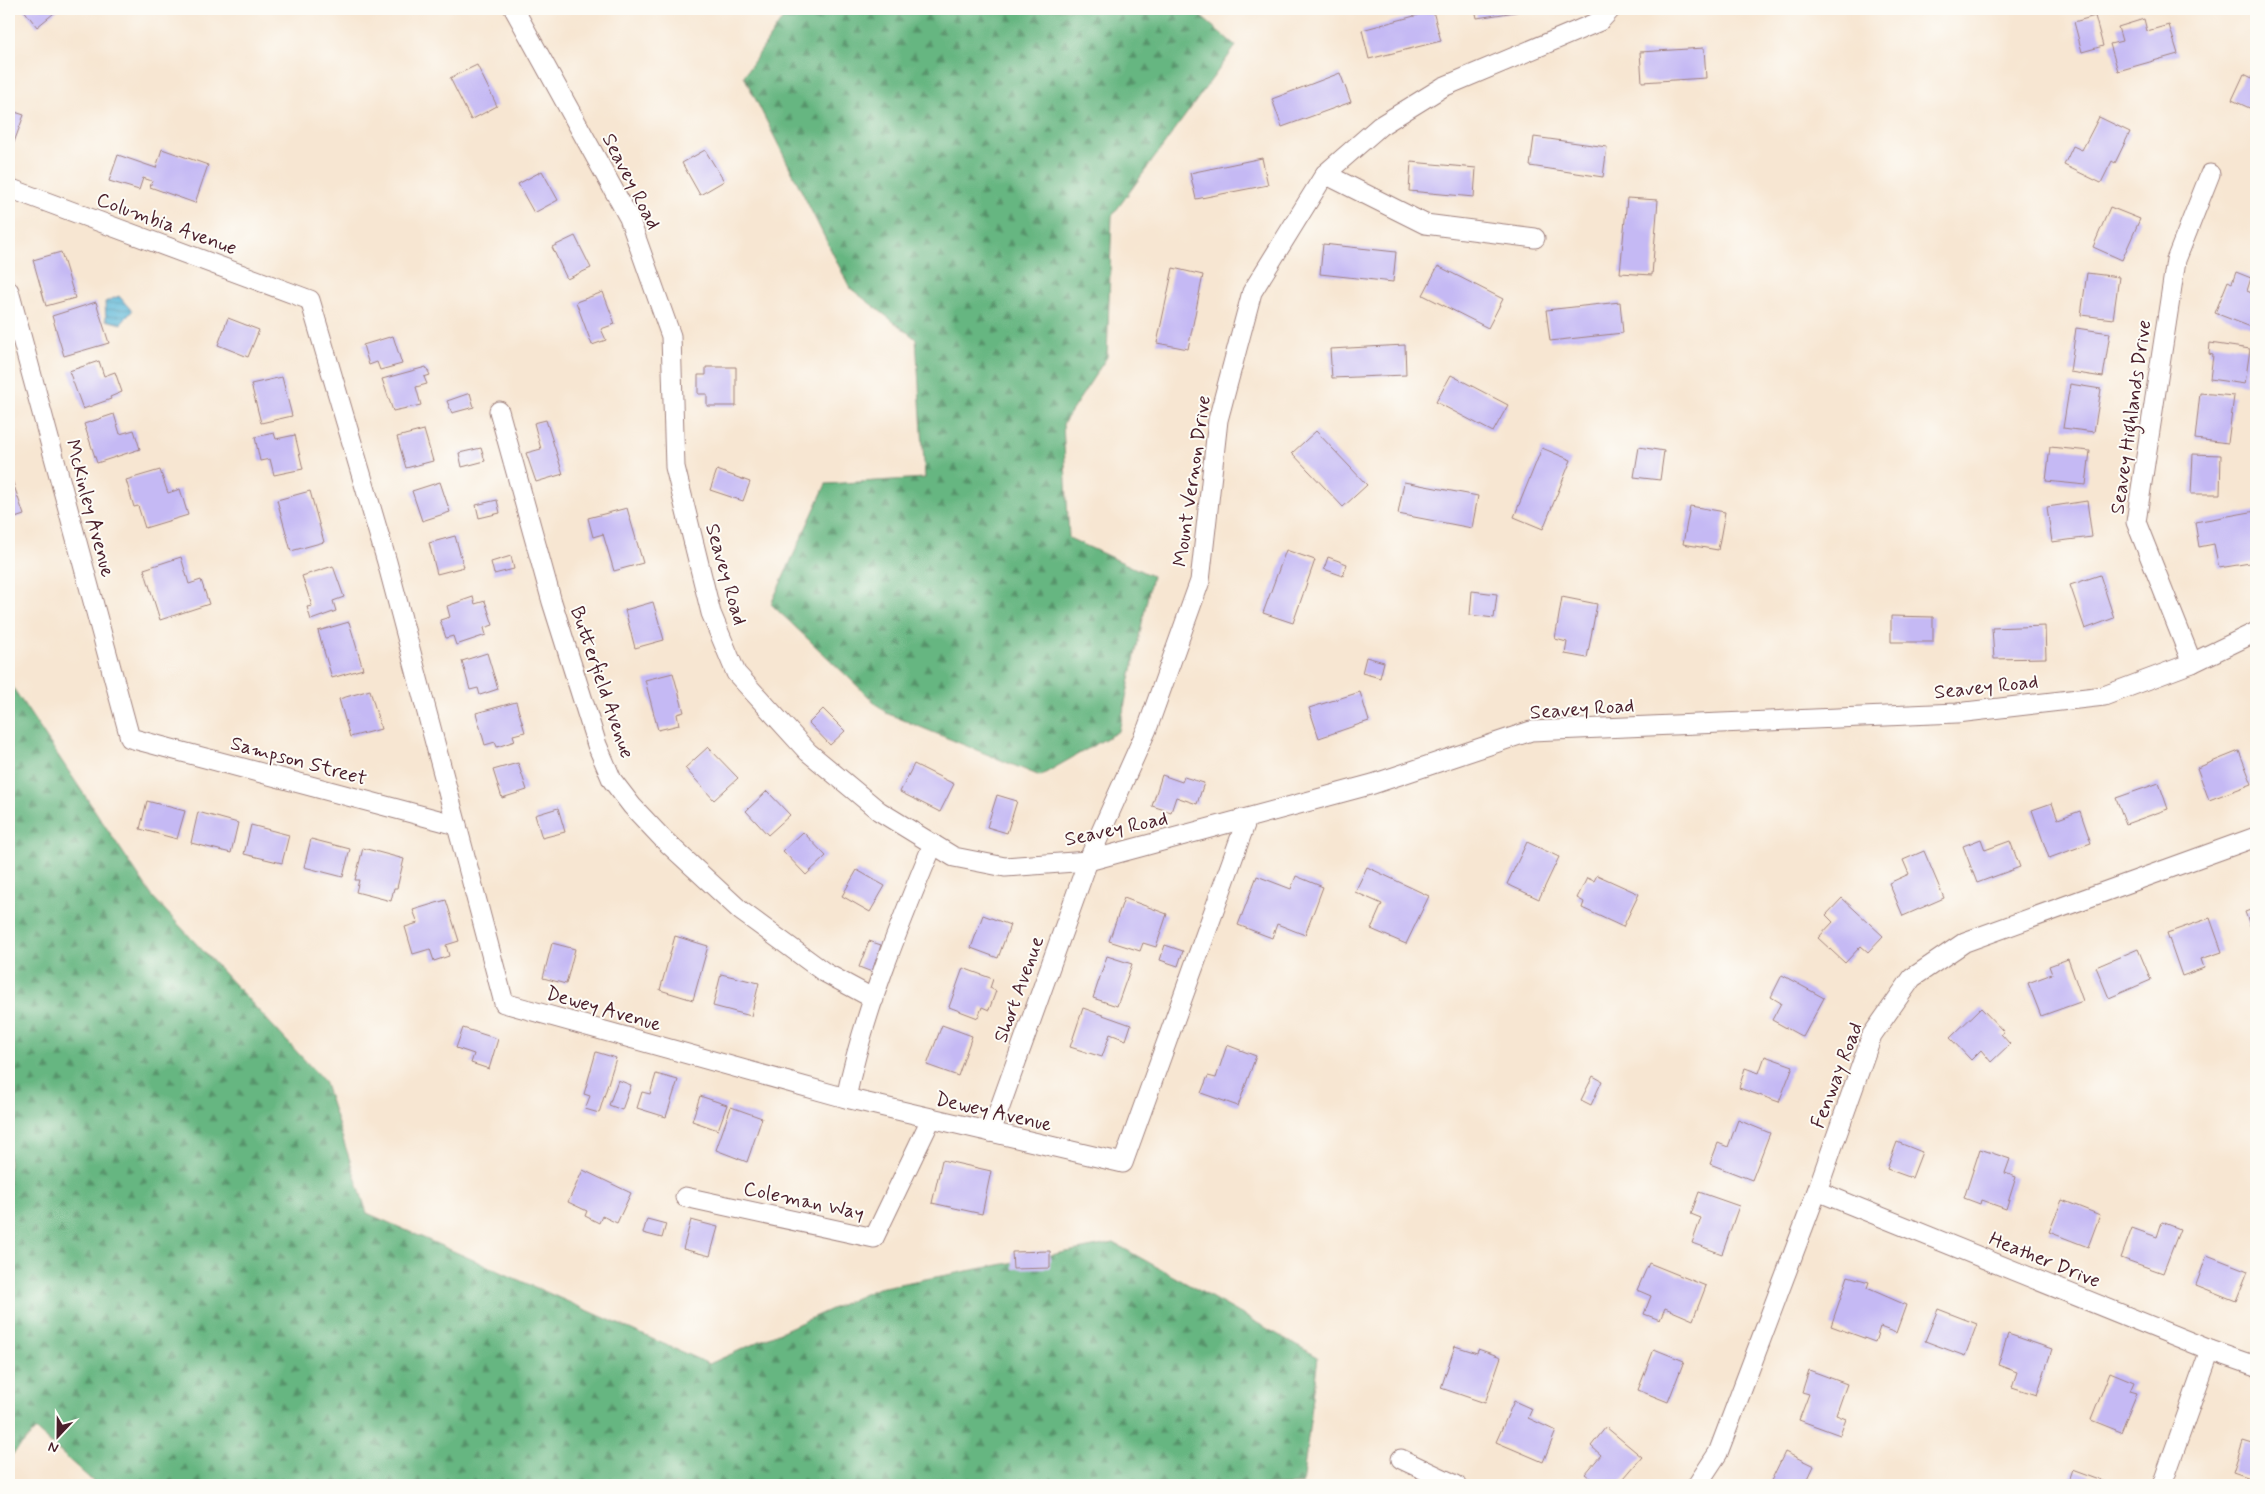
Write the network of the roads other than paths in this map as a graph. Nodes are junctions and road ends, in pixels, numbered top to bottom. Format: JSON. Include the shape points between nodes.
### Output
{"nodes":[{"id":1,"x":514,"y":9,"type":"edge"},
{"id":2,"x":1611,"y":9,"type":"edge"},
{"id":3,"x":1325,"y":174,"type":"junction"},
{"id":4,"x":2210,"y":174,"type":"dead end"},
{"id":5,"x":9,"y":188,"type":"edge"},
{"id":6,"x":1535,"y":238,"type":"dead end"},
{"id":7,"x":9,"y":290,"type":"edge"},
{"id":8,"x":499,"y":411,"type":"dead end"},
{"id":9,"x":2256,"y":632,"type":"edge"},
{"id":10,"x":2192,"y":664,"type":"junction"},
{"id":11,"x":130,"y":738,"type":"joint"},
{"id":12,"x":1247,"y":819,"type":"junction"},
{"id":13,"x":457,"y":825,"type":"junction"},
{"id":14,"x":2256,"y":836,"type":"edge"},
{"id":15,"x":933,"y":844,"type":"junction"},
{"id":16,"x":1088,"y":861,"type":"junction"},
{"id":17,"x":874,"y":999,"type":"junction"},
{"id":18,"x":846,"y":1098,"type":"junction"},
{"id":19,"x":931,"y":1120,"type":"junction"},
{"id":20,"x":990,"y":1132,"type":"junction"},
{"id":21,"x":1818,"y":1191,"type":"junction"},
{"id":22,"x":685,"y":1197,"type":"dead end"},
{"id":23,"x":2210,"y":1350,"type":"junction"},
{"id":24,"x":2256,"y":1366,"type":"edge"},
{"id":25,"x":1401,"y":1459,"type":"dead end"},
{"id":26,"x":1456,"y":1485,"type":"edge"},
{"id":27,"x":1697,"y":1485,"type":"edge"},
{"id":28,"x":2162,"y":1485,"type":"edge"}],
"edges":[{"from":1,"to":15,"type":"street","name":"Seavey Road","via":[[629,218],[671,336],[675,467],[711,613],[736,673],[808,752],[879,811]]},
{"from":2,"to":3,"type":"street","name":"Mount Vernon Drive","via":[[1600,21],[1443,87],[1380,126]]},
{"from":3,"to":6,"type":"street","via":[[1425,224]]},
{"from":3,"to":16,"type":"street","name":"Mount Vernon Drive","via":[[1252,292],[1218,420],[1200,582],[1147,729]]},
{"from":4,"to":10,"type":"street","name":"Seavey Highlands Drive","via":[[2176,260],[2136,522]]},
{"from":5,"to":13,"type":"street","name":"Columbia Avenue","via":[[310,300],[387,562]]},
{"from":7,"to":11,"type":"street","name":"McKinley Avenue"},
{"from":8,"to":17,"type":"street","name":"Butterfield Avenue","via":[[552,602],[597,745],[612,780],[663,839],[741,911],[824,972]]},
{"from":9,"to":10,"type":"street","name":"Seavey Road"},
{"from":10,"to":12,"type":"street","name":"Seavey Road","via":[[2104,696],[1957,713],[1531,731],[1373,784]]},
{"from":11,"to":13,"type":"street","name":"Sampson Street"},
{"from":12,"to":16,"type":"street","name":"Seavey Road"},
{"from":12,"to":20,"type":"street","name":"Dewey Avenue","via":[[1123,1163]]},
{"from":13,"to":18,"type":"street","name":"Dewey Avenue","via":[[504,1003]]},
{"from":14,"to":21,"type":"street","name":"Fenway Road","via":[[1965,942],[1912,978],[1872,1035]]},
{"from":15,"to":16,"type":"street","name":"Seavey Road","via":[[954,857],[1005,868]]},
{"from":15,"to":17,"type":"street"},
{"from":16,"to":20,"type":"street","name":"Short Avenue"},
{"from":17,"to":18,"type":"street"},
{"from":18,"to":19,"type":"street","name":"Dewey Avenue"},
{"from":19,"to":20,"type":"street","name":"Dewey Avenue"},
{"from":19,"to":22,"type":"street","name":"Coleman Way","via":[[874,1238]]},
{"from":21,"to":23,"type":"street","name":"Heather Drive"},
{"from":21,"to":27,"type":"street","name":"Fenway Road","via":[[1718,1453]]},
{"from":23,"to":24,"type":"street","name":"Heather Drive"},
{"from":23,"to":28,"type":"street"},
{"from":25,"to":26,"type":"street"}]}
